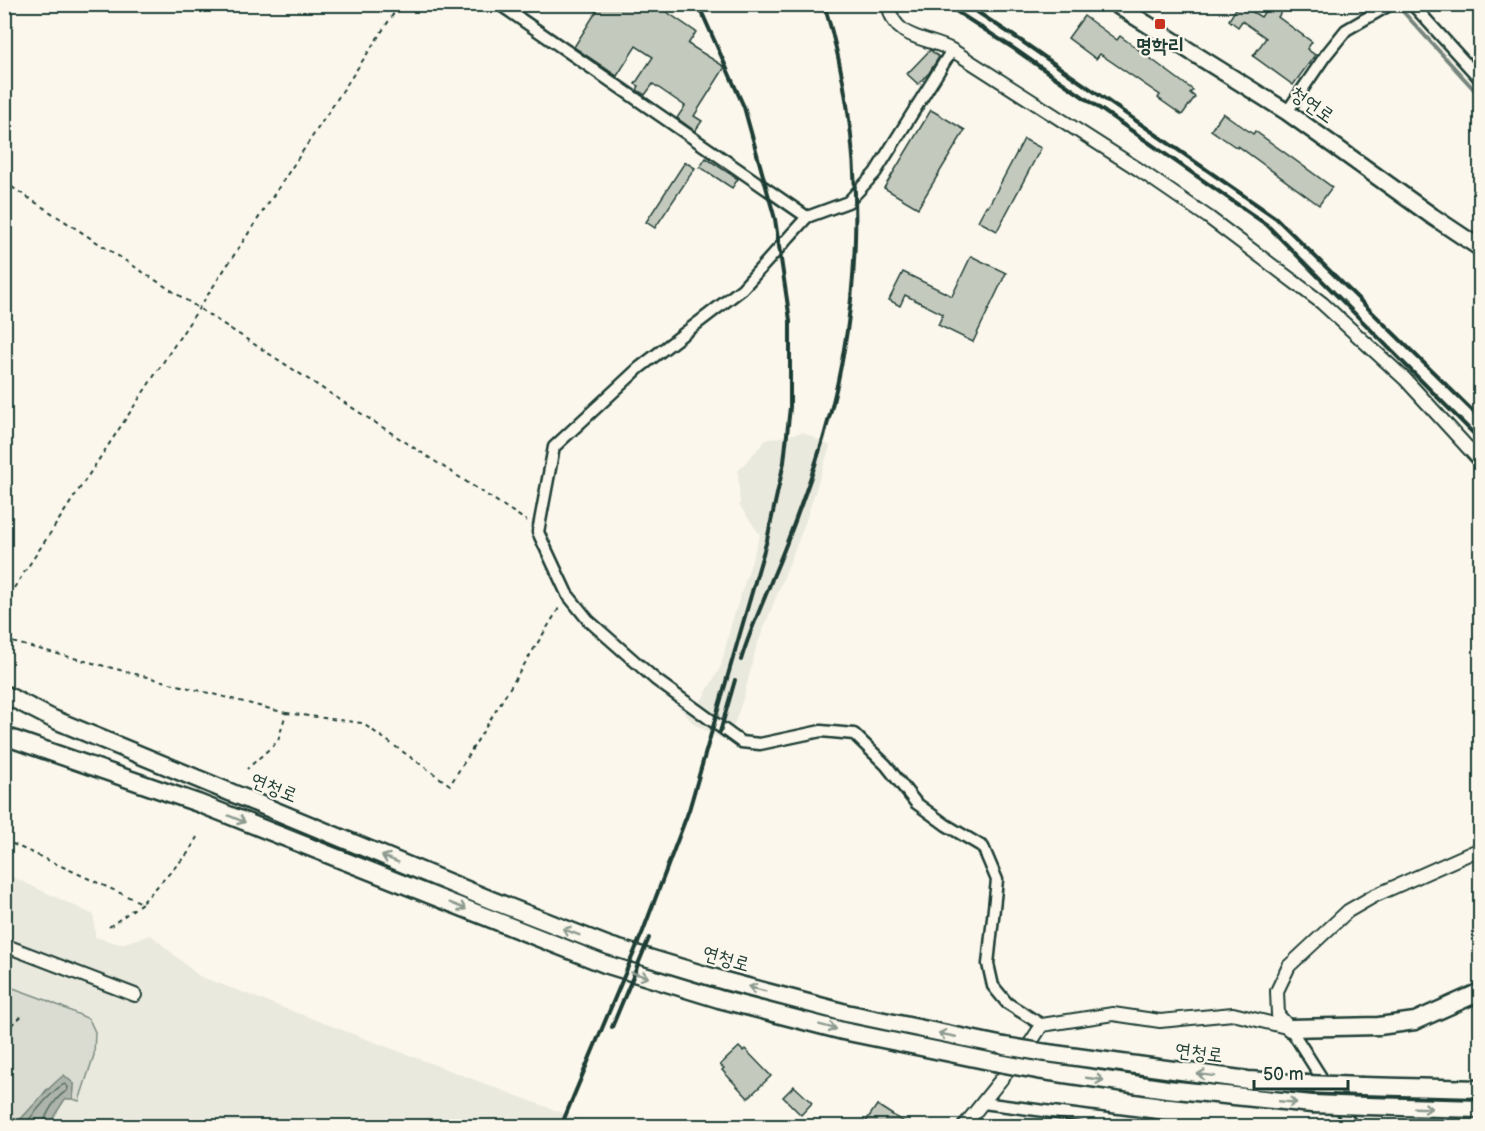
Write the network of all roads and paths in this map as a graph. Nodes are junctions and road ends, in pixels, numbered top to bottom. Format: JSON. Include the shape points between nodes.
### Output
{"nodes":[{"id":1,"x":400,"y":4,"type":"edge"},
{"id":2,"x":498,"y":4,"type":"edge"},
{"id":3,"x":891,"y":4,"type":"edge"},
{"id":4,"x":1115,"y":4,"type":"edge"},
{"id":5,"x":1391,"y":4,"type":"edge"},
{"id":6,"x":1412,"y":4,"type":"edge"},
{"id":7,"x":952,"y":50,"type":"junction"},
{"id":8,"x":1480,"y":79,"type":"edge"},
{"id":9,"x":1287,"y":112,"type":"junction"},
{"id":10,"x":4,"y":182,"type":"edge"},
{"id":11,"x":807,"y":217,"type":"junction"},
{"id":12,"x":1480,"y":248,"type":"edge"},
{"id":13,"x":200,"y":307,"type":"junction"},
{"id":14,"x":1480,"y":461,"type":"edge"},
{"id":15,"x":538,"y":532,"type":"junction"},
{"id":16,"x":567,"y":594,"type":"junction"},
{"id":17,"x":4,"y":603,"type":"edge"},
{"id":18,"x":4,"y":640,"type":"edge"},
{"id":19,"x":4,"y":694,"type":"edge"},
{"id":20,"x":4,"y":701,"type":"edge"},
{"id":21,"x":286,"y":713,"type":"junction"},
{"id":22,"x":53,"y":719,"type":"junction"},
{"id":23,"x":4,"y":724,"type":"edge"},
{"id":24,"x":4,"y":736,"type":"edge"},
{"id":25,"x":247,"y":769,"type":"dead end"},
{"id":26,"x":198,"y":803,"type":"junction"},
{"id":27,"x":197,"y":837,"type":"dead end"},
{"id":28,"x":4,"y":840,"type":"edge"},
{"id":29,"x":1480,"y":849,"type":"edge"},
{"id":30,"x":142,"y":903,"type":"junction"},
{"id":31,"x":109,"y":927,"type":"dead end"},
{"id":32,"x":4,"y":945,"type":"edge"},
{"id":33,"x":1480,"y":992,"type":"edge"},
{"id":34,"x":135,"y":995,"type":"dead end"},
{"id":35,"x":24,"y":1014,"type":"dead end"},
{"id":36,"x":1042,"y":1025,"type":"junction"},
{"id":37,"x":1290,"y":1028,"type":"junction"},
{"id":38,"x":4,"y":1031,"type":"edge"},
{"id":39,"x":1480,"y":1089,"type":"edge"},
{"id":40,"x":983,"y":1103,"type":"junction"},
{"id":41,"x":1480,"y":1109,"type":"edge"},
{"id":42,"x":964,"y":1126,"type":"edge"},
{"id":43,"x":1160,"y":1126,"type":"edge"},
{"id":44,"x":1352,"y":1126,"type":"edge"}],
"edges":[{"from":1,"to":13,"type":"path"},
{"from":2,"to":11,"type":"street"},
{"from":3,"to":7,"type":"street","via":[[891,18],[898,28]]},
{"from":4,"to":9,"type":"main road","name":"청연로"},
{"from":5,"to":9,"type":"street","via":[[1346,30]]},
{"from":6,"to":8,"type":"street"},
{"from":7,"to":11,"type":"street","via":[[875,173],[848,202]]},
{"from":7,"to":14,"type":"street","via":[[1138,169],[1322,303],[1405,379]]},
{"from":9,"to":12,"type":"main road","name":"청연로"},
{"from":10,"to":13,"type":"path"},
{"from":11,"to":15,"type":"street","via":[[742,289],[639,368],[554,447]]},
{"from":13,"to":15,"type":"path","via":[[527,521]]},
{"from":13,"to":17,"type":"path"},
{"from":15,"to":16,"type":"street"},
{"from":16,"to":21,"type":"path","via":[[450,785],[362,723]]},
{"from":16,"to":36,"type":"street","via":[[588,620],[656,680],[741,742],[760,744],[821,731],[854,734],[886,765],[915,803],[983,847],[997,880],[988,964],[993,986],[1007,1003]]},
{"from":18,"to":21,"type":"path"},
{"from":19,"to":22,"type":"highway","name":"연청로"},
{"from":20,"to":22,"type":"highway"},
{"from":21,"to":25,"type":"path","via":[[278,741]]},
{"from":39,"to":22,"type":"highway","name":"연청로","one_way":true,"bridge":true,"via":[[1306,1084],[1192,1073],[1004,1046],[846,1013],[609,946]]},
{"from":23,"to":26,"type":"highway"},
{"from":24,"to":26,"type":"highway","name":"연청로"},
{"from":26,"to":41,"type":"highway","name":"연청로","one_way":true,"bridge":true,"via":[[605,964],[843,1031],[1037,1070],[1167,1089],[1312,1104]]},
{"from":27,"to":30,"type":"path","via":[[189,852]]},
{"from":28,"to":30,"type":"path"},
{"from":29,"to":37,"type":"street","via":[[1348,911],[1289,966],[1277,991],[1278,1015]]},
{"from":30,"to":31,"type":"path"},
{"from":32,"to":34,"type":"street"},
{"from":33,"to":37,"type":"highway","via":[[1415,1021]]},
{"from":35,"to":38,"type":"path"},
{"from":36,"to":37,"type":"street","via":[[1113,1014],[1160,1021],[1233,1014]]},
{"from":36,"to":40,"type":"street"},
{"from":37,"to":44,"type":"street"},
{"from":40,"to":42,"type":"street"},
{"from":40,"to":43,"type":"street"}]}
